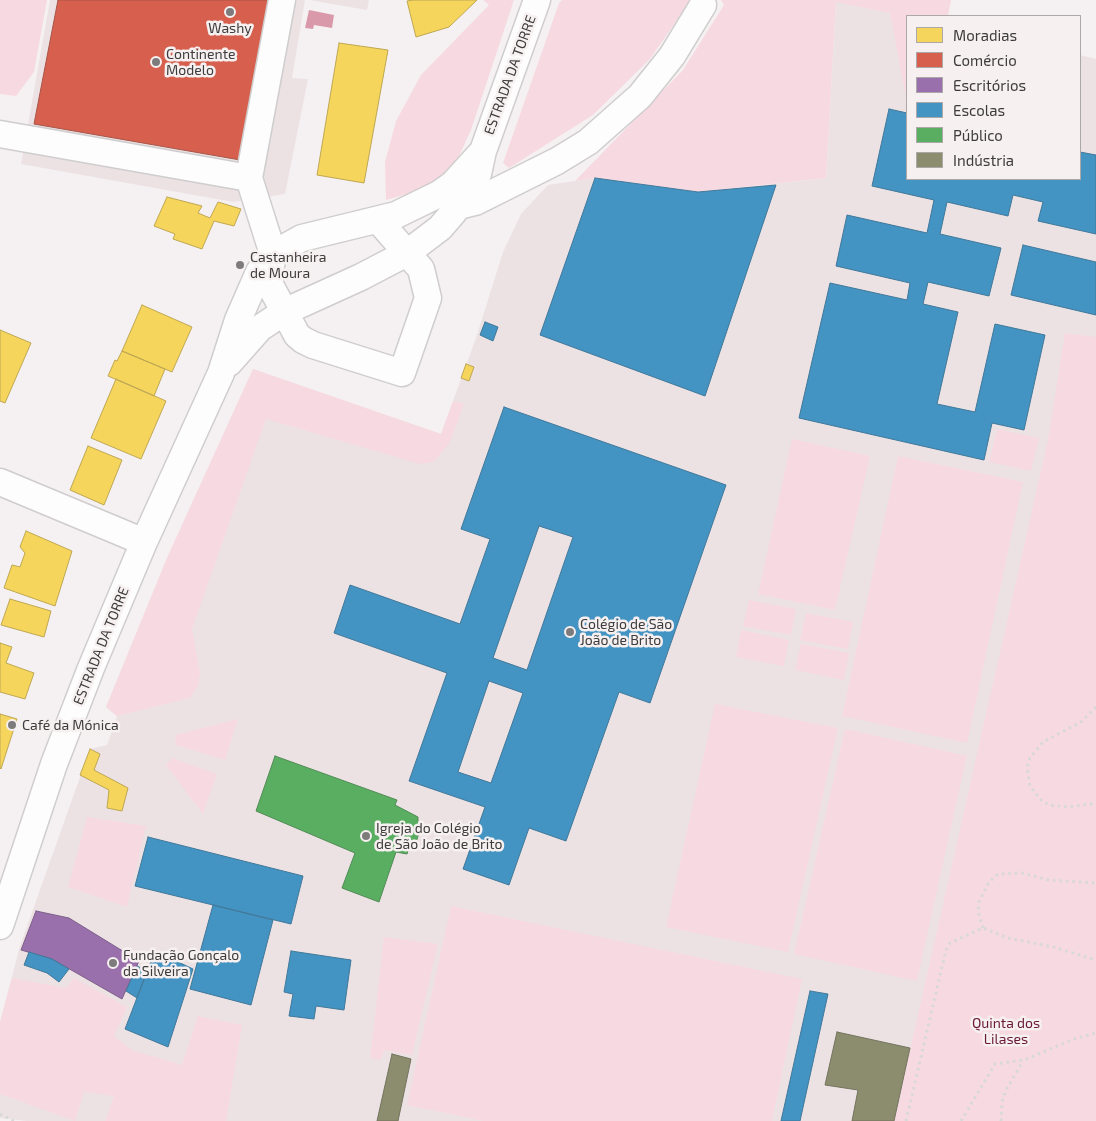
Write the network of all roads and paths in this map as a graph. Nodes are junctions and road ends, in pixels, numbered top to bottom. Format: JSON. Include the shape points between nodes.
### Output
{"nodes":[{"id":1,"x":282,"y":0,"type":"edge"},
{"id":2,"x":537,"y":0,"type":"edge"},
{"id":3,"x":703,"y":5,"type":"dead end"},
{"id":4,"x":0,"y":134,"type":"edge"},
{"id":5,"x":483,"y":151,"type":"junction"},
{"id":6,"x":249,"y":178,"type":"junction"},
{"id":7,"x":459,"y":206,"type":"junction"},
{"id":8,"x":378,"y":220,"type":"junction"},
{"id":9,"x":407,"y":253,"type":"junction"},
{"id":10,"x":273,"y":254,"type":"junction"},
{"id":11,"x":284,"y":312,"type":"junction"},
{"id":12,"x":221,"y":373,"type":"junction"},
{"id":13,"x":0,"y":482,"type":"edge"},
{"id":14,"x":144,"y":542,"type":"junction"},
{"id":15,"x":1096,"y":706,"type":"edge"},
{"id":16,"x":1096,"y":802,"type":"edge"},
{"id":17,"x":1096,"y":883,"type":"edge"},
{"id":18,"x":0,"y":926,"type":"edge"},
{"id":19,"x":983,"y":928,"type":"junction"},
{"id":20,"x":1096,"y":960,"type":"edge"},
{"id":21,"x":1096,"y":1033,"type":"edge"},
{"id":22,"x":1024,"y":1060,"type":"junction"},
{"id":23,"x":0,"y":1114,"type":"edge"},
{"id":24,"x":14,"y":1121,"type":"edge"},
{"id":25,"x":906,"y":1121,"type":"edge"},
{"id":26,"x":961,"y":1121,"type":"edge"},
{"id":27,"x":1001,"y":1121,"type":"edge"}],
"edges":[{"from":1,"to":6,"type":"street"},
{"from":2,"to":5,"type":"street","name":"ESTRADA DA TORRE"},
{"from":3,"to":7,"type":"street","via":[[672,56],[640,96],[588,142],[475,202]]},
{"from":4,"to":6,"type":"street"},
{"from":5,"to":7,"type":"street","name":"ESTRADA DA TORRE","via":[[478,174]]},
{"from":5,"to":8,"type":"street","name":"ESTRADA DA TORRE","via":[[453,184],[439,194]]},
{"from":6,"to":10,"type":"street"},
{"from":7,"to":9,"type":"street","name":"ESTRADA DA TORRE","via":[[440,228]]},
{"from":8,"to":9,"type":"street"},
{"from":8,"to":10,"type":"street","name":"ESTRADA DA TORRE","via":[[302,238]]},
{"from":9,"to":11,"type":"street","name":"ESTRADA DA TORRE"},
{"from":9,"to":11,"type":"street","via":[[421,269],[428,298],[402,373],[313,345],[297,335]]},
{"from":10,"to":11,"type":"street","via":[[270,285]]},
{"from":10,"to":12,"type":"street","name":"ESTRADA DA TORRE","via":[[259,272],[238,320]]},
{"from":11,"to":12,"type":"street","name":"ESTRADA DA TORRE","via":[[260,328]]},
{"from":12,"to":14,"type":"street","name":"ESTRADA DA TORRE"},
{"from":13,"to":14,"type":"street"},
{"from":14,"to":18,"type":"street","name":"ESTRADA DA TORRE","via":[[64,739]]},
{"from":15,"to":16,"type":"path","via":[[1081,722],[1035,749],[1027,778],[1035,794],[1050,805],[1070,807]]},
{"from":17,"to":19,"type":"path","via":[[1049,880],[1022,873],[998,874],[989,882],[979,902]]},
{"from":19,"to":20,"type":"path","via":[[1008,938]]},
{"from":19,"to":25,"type":"path","via":[[950,943],[946,950]]},
{"from":21,"to":22,"type":"path"},
{"from":22,"to":26,"type":"path","via":[[996,1064]]},
{"from":22,"to":27,"type":"path","via":[[1006,1090]]},
{"from":23,"to":24,"type":"path"}]}
